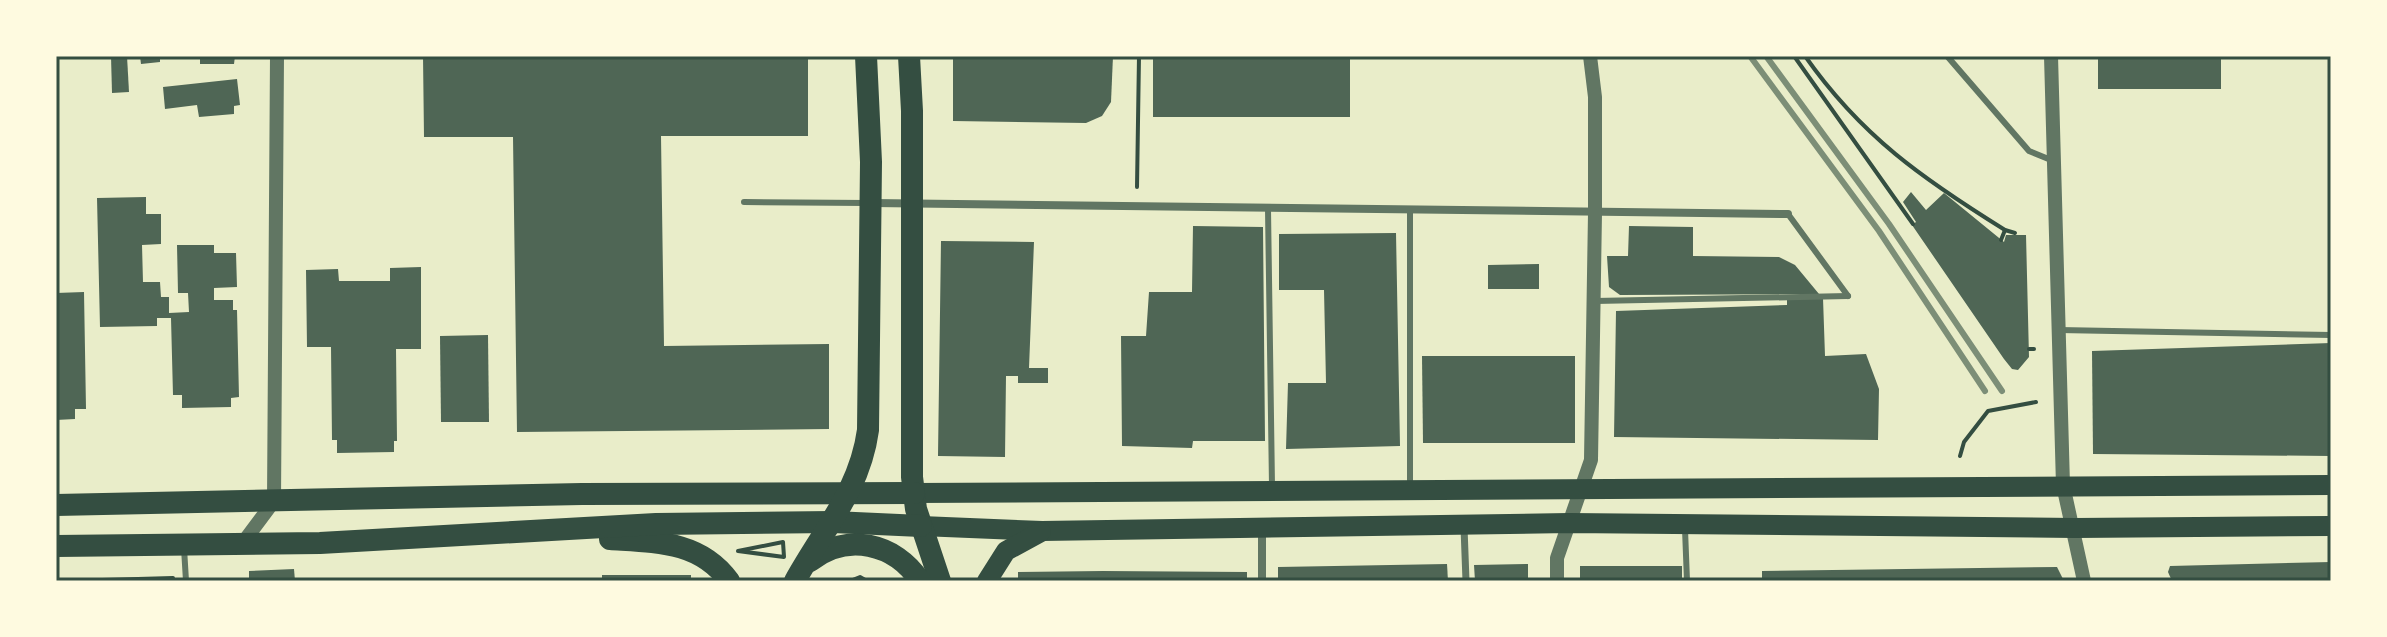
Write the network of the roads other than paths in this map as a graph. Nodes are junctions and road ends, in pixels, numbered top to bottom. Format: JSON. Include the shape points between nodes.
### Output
{"nodes":[{"id":1,"x":277,"y":56,"type":"edge"},
{"id":2,"x":866,"y":56,"type":"edge"},
{"id":3,"x":909,"y":56,"type":"edge"},
{"id":4,"x":1590,"y":56,"type":"edge"},
{"id":5,"x":1947,"y":56,"type":"edge"},
{"id":6,"x":2051,"y":56,"type":"edge"},
{"id":7,"x":2054,"y":162,"type":"junction"},
{"id":8,"x":744,"y":202,"type":"dead end"},
{"id":9,"x":870,"y":203,"type":"junction"},
{"id":10,"x":911,"y":205,"type":"junction"},
{"id":11,"x":1268,"y":209,"type":"junction"},
{"id":12,"x":1410,"y":211,"type":"junction"},
{"id":13,"x":1595,"y":213,"type":"junction"},
{"id":14,"x":1788,"y":214,"type":"joint"},
{"id":15,"x":1594,"y":301,"type":"junction"},
{"id":16,"x":2059,"y":330,"type":"junction"},
{"id":17,"x":2331,"y":335,"type":"edge"},
{"id":18,"x":2063,"y":485,"type":"junction"},
{"id":19,"x":2331,"y":485,"type":"edge"},
{"id":20,"x":1582,"y":490,"type":"junction"},
{"id":21,"x":1410,"y":491,"type":"junction"},
{"id":22,"x":1272,"y":492,"type":"junction"},
{"id":23,"x":914,"y":493,"type":"junction"},
{"id":24,"x":849,"y":495,"type":"junction"},
{"id":25,"x":274,"y":501,"type":"junction"},
{"id":26,"x":56,"y":505,"type":"edge"},
{"id":27,"x":833,"y":522,"type":"junction"},
{"id":28,"x":1569,"y":523,"type":"junction"},
{"id":29,"x":1464,"y":524,"type":"junction"},
{"id":30,"x":1685,"y":524,"type":"junction"},
{"id":31,"x":921,"y":526,"type":"junction"},
{"id":32,"x":1262,"y":526,"type":"junction"},
{"id":33,"x":2331,"y":526,"type":"edge"},
{"id":34,"x":2075,"y":528,"type":"junction"},
{"id":35,"x":1042,"y":531,"type":"junction"},
{"id":36,"x":529,"y":534,"type":"junction"},
{"id":37,"x":184,"y":544,"type":"junction"},
{"id":38,"x":242,"y":544,"type":"junction"},
{"id":39,"x":56,"y":546,"type":"edge"},
{"id":40,"x":799,"y":574,"type":"edge"},
{"id":41,"x":186,"y":581,"type":"edge"},
{"id":42,"x":729,"y":581,"type":"edge"},
{"id":43,"x":920,"y":581,"type":"edge"},
{"id":44,"x":940,"y":581,"type":"edge"},
{"id":45,"x":987,"y":581,"type":"edge"},
{"id":46,"x":1262,"y":581,"type":"edge"},
{"id":47,"x":1466,"y":581,"type":"edge"},
{"id":48,"x":1557,"y":581,"type":"edge"},
{"id":49,"x":1687,"y":581,"type":"edge"},
{"id":50,"x":2084,"y":581,"type":"edge"}],
"edges":[{"from":1,"to":25,"type":"street"},
{"from":2,"to":9,"type":"highway"},
{"from":3,"to":10,"type":"highway"},
{"from":4,"to":13,"type":"street"},
{"from":5,"to":7,"type":"lane","via":[[2029,151]]},
{"from":6,"to":7,"type":"street"},
{"from":7,"to":16,"type":"street"},
{"from":8,"to":9,"type":"lane"},
{"from":9,"to":10,"type":"street"},
{"from":9,"to":24,"type":"highway","via":[[868,430]]},
{"from":10,"to":11,"type":"street"},
{"from":10,"to":23,"type":"highway"},
{"from":11,"to":12,"type":"street"},
{"from":11,"to":22,"type":"lane"},
{"from":12,"to":13,"type":"street"},
{"from":12,"to":21,"type":"lane"},
{"from":13,"to":14,"type":"street"},
{"from":13,"to":15,"type":"street"},
{"from":14,"to":15,"type":"lane","via":[[1848,296]]},
{"from":15,"to":20,"type":"street","via":[[1591,460]]},
{"from":16,"to":17,"type":"lane"},
{"from":16,"to":18,"type":"street"},
{"from":18,"to":19,"type":"main road"},
{"from":18,"to":20,"type":"main road"},
{"from":18,"to":34,"type":"street"},
{"from":20,"to":21,"type":"main road"},
{"from":20,"to":28,"type":"street"},
{"from":21,"to":22,"type":"main road"},
{"from":22,"to":23,"type":"main road"},
{"from":23,"to":24,"type":"highway"},
{"from":23,"to":31,"type":"highway"},
{"from":24,"to":25,"type":"highway"},
{"from":24,"to":27,"type":"highway"},
{"from":25,"to":26,"type":"highway"},
{"from":25,"to":38,"type":"street"},
{"from":27,"to":31,"type":"highway"},
{"from":27,"to":36,"type":"highway","via":[[656,524]]},
{"from":27,"to":40,"type":"highway"},
{"from":28,"to":29,"type":"main road"},
{"from":28,"to":30,"type":"main road"},
{"from":28,"to":48,"type":"street","via":[[1557,558]]},
{"from":29,"to":32,"type":"main road"},
{"from":29,"to":47,"type":"street"},
{"from":30,"to":34,"type":"main road"},
{"from":30,"to":49,"type":"lane"},
{"from":31,"to":35,"type":"main road"},
{"from":31,"to":44,"type":"highway"},
{"from":32,"to":35,"type":"main road"},
{"from":32,"to":46,"type":"street"},
{"from":33,"to":34,"type":"main road"},
{"from":34,"to":50,"type":"street"},
{"from":35,"to":45,"type":"main road","via":[[1006,551]]},
{"from":36,"to":38,"type":"highway"},
{"from":36,"to":42,"type":"highway","via":[[670,544],[710,559]]},
{"from":37,"to":38,"type":"highway"},
{"from":37,"to":39,"type":"highway"},
{"from":37,"to":41,"type":"lane"},
{"from":40,"to":43,"type":"highway","via":[[819,554],[857,544],[898,556]]}]}
